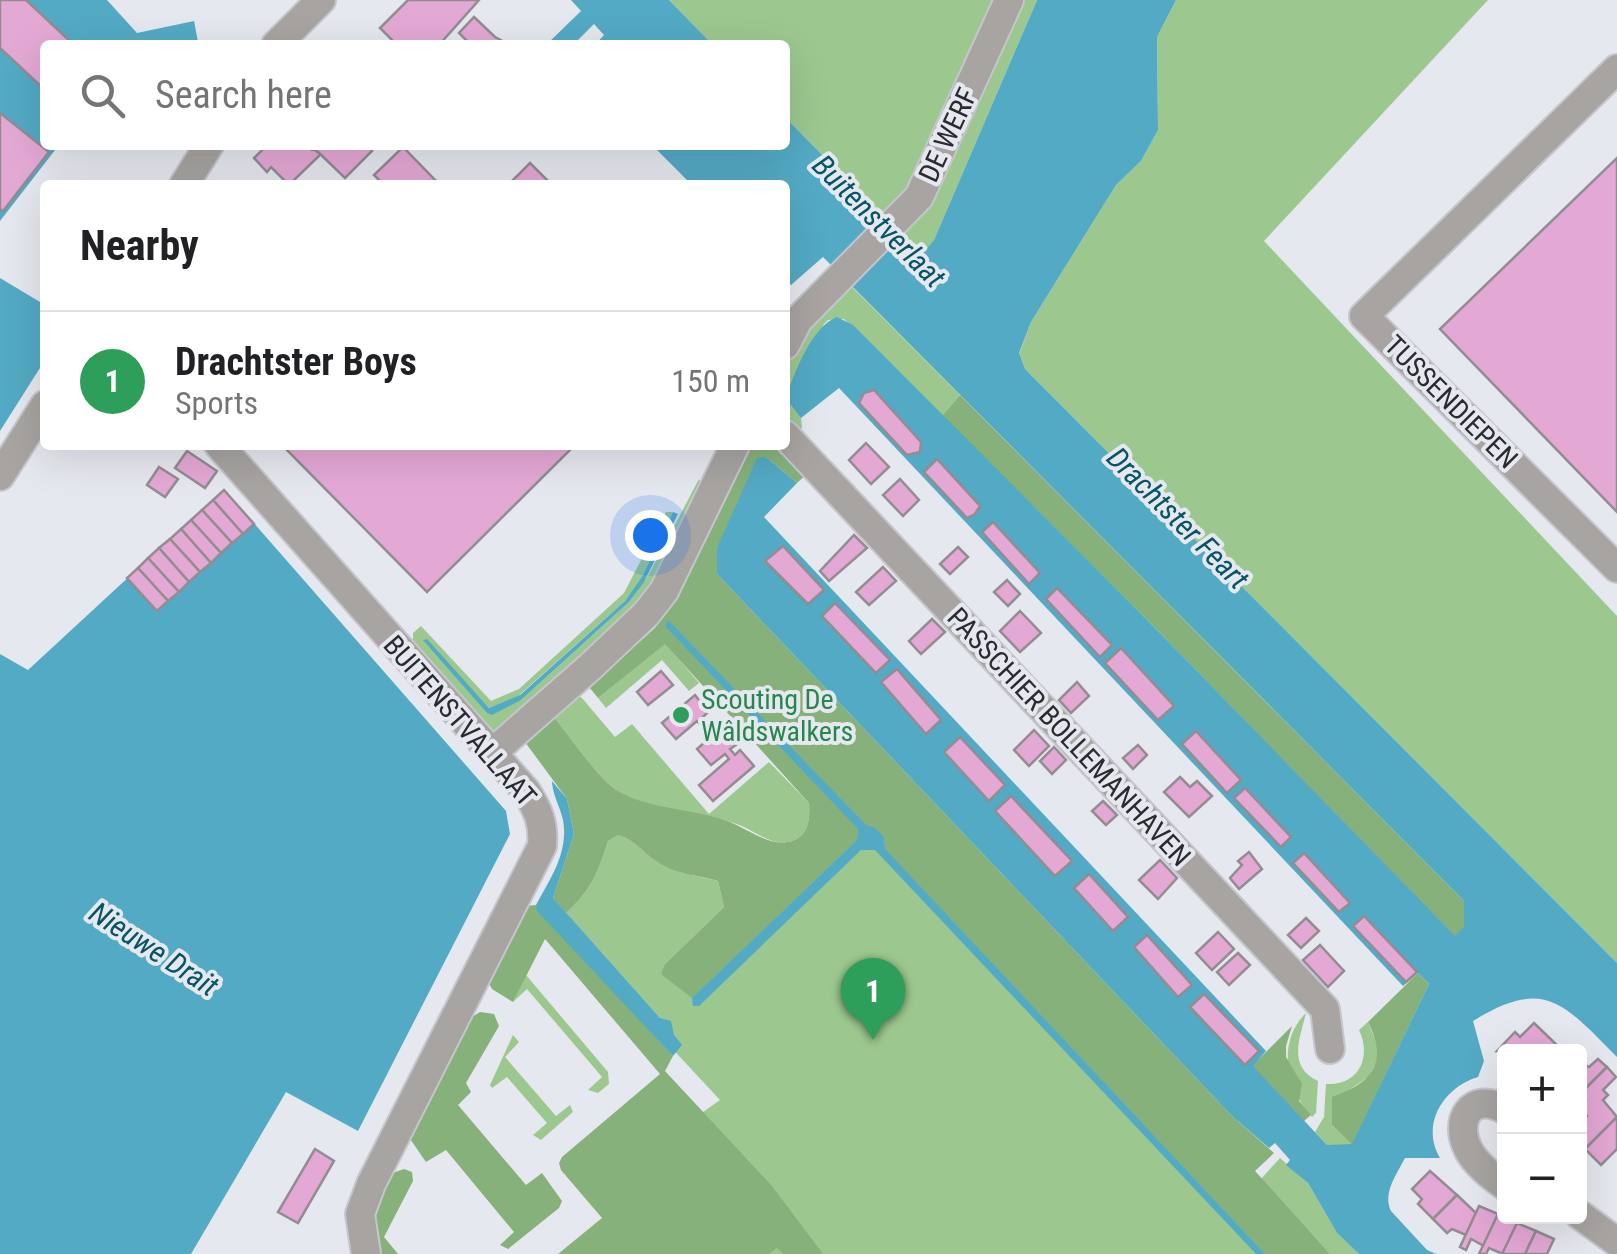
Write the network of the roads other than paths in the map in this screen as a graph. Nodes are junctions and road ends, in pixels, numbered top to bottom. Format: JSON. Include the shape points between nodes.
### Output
{"nodes":[{"id":1,"x":321,"y":0,"type":"edge"},
{"id":2,"x":1009,"y":0,"type":"edge"},
{"id":3,"x":281,"y":40,"type":"edge"},
{"id":4,"x":1617,"y":68,"type":"edge"},
{"id":5,"x":206,"y":150,"type":"edge"},
{"id":6,"x":187,"y":180,"type":"edge"},
{"id":7,"x":790,"y":335,"type":"edge"},
{"id":8,"x":40,"y":412,"type":"edge"},
{"id":9,"x":790,"y":440,"type":"edge"},
{"id":10,"x":223,"y":450,"type":"edge"},
{"id":11,"x":733,"y":450,"type":"edge"},
{"id":12,"x":0,"y":476,"type":"edge"},
{"id":13,"x":1617,"y":568,"type":"edge"},
{"id":14,"x":493,"y":752,"type":"junction"},
{"id":15,"x":1330,"y":1049,"type":"dead end"},
{"id":16,"x":1497,"y":1106,"type":"edge"},
{"id":17,"x":1497,"y":1180,"type":"edge"},
{"id":18,"x":1587,"y":1221,"type":"edge"},
{"id":19,"x":1617,"y":1242,"type":"edge"},
{"id":20,"x":366,"y":1254,"type":"edge"}],
"edges":[{"from":1,"to":3,"type":"street"},
{"from":2,"to":7,"type":"street","name":"DE WERF","via":[[919,197]]},
{"from":4,"to":13,"type":"street","name":"TUSSENDIEPEN","via":[[1364,316]]},
{"from":5,"to":6,"type":"street"},
{"from":8,"to":12,"type":"street"},
{"from":9,"to":15,"type":"street","name":"PASSCHIER BOLLEMANHAVEN","via":[[1325,1009]]},
{"from":10,"to":14,"type":"street","name":"BUITENSTVALLAAT"},
{"from":11,"to":14,"type":"street","via":[[656,603]]},
{"from":14,"to":20,"type":"street","name":"BUITENSTVALLAAT","via":[[538,811],[542,846],[381,1159],[360,1214]]},
{"from":16,"to":17,"type":"street","via":[[1476,1106],[1462,1122],[1470,1152]]},
{"from":18,"to":19,"type":"street"}]}
